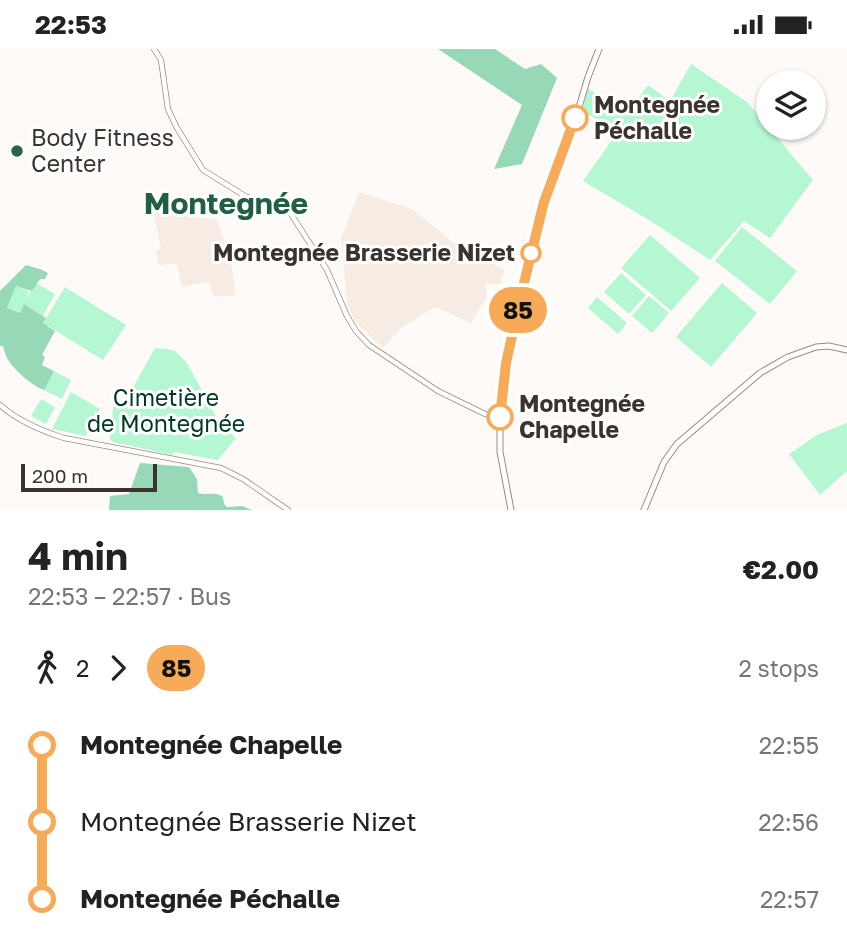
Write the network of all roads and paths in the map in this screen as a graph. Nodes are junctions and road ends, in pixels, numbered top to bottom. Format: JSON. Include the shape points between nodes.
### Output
{"nodes":[{"id":1,"x":154,"y":49,"type":"edge"},
{"id":2,"x":599,"y":49,"type":"edge"},
{"id":3,"x":278,"y":206,"type":"junction"},
{"id":4,"x":289,"y":211,"type":"junction"},
{"id":5,"x":847,"y":350,"type":"edge"},
{"id":6,"x":0,"y":405,"type":"edge"},
{"id":7,"x":500,"y":417,"type":"junction"},
{"id":8,"x":288,"y":510,"type":"edge"},
{"id":9,"x":510,"y":510,"type":"edge"},
{"id":10,"x":644,"y":510,"type":"edge"}],
"edges":[{"from":1,"to":3,"type":"street","via":[[161,60],[168,109],[203,170],[245,196]]},
{"from":2,"to":7,"type":"main road","via":[[544,202],[508,353]]},
{"from":3,"to":4,"type":"street","via":[[282,212]]},
{"from":3,"to":4,"type":"street","via":[[287,201]]},
{"from":4,"to":7,"type":"street","via":[[327,270],[346,316],[376,351],[438,391]]},
{"from":5,"to":10,"type":"main road","via":[[816,347],[760,373],[677,444],[664,462]]},
{"from":6,"to":8,"type":"street","via":[[64,438],[220,468]]},
{"from":7,"to":9,"type":"main road","via":[[500,452]]}]}
